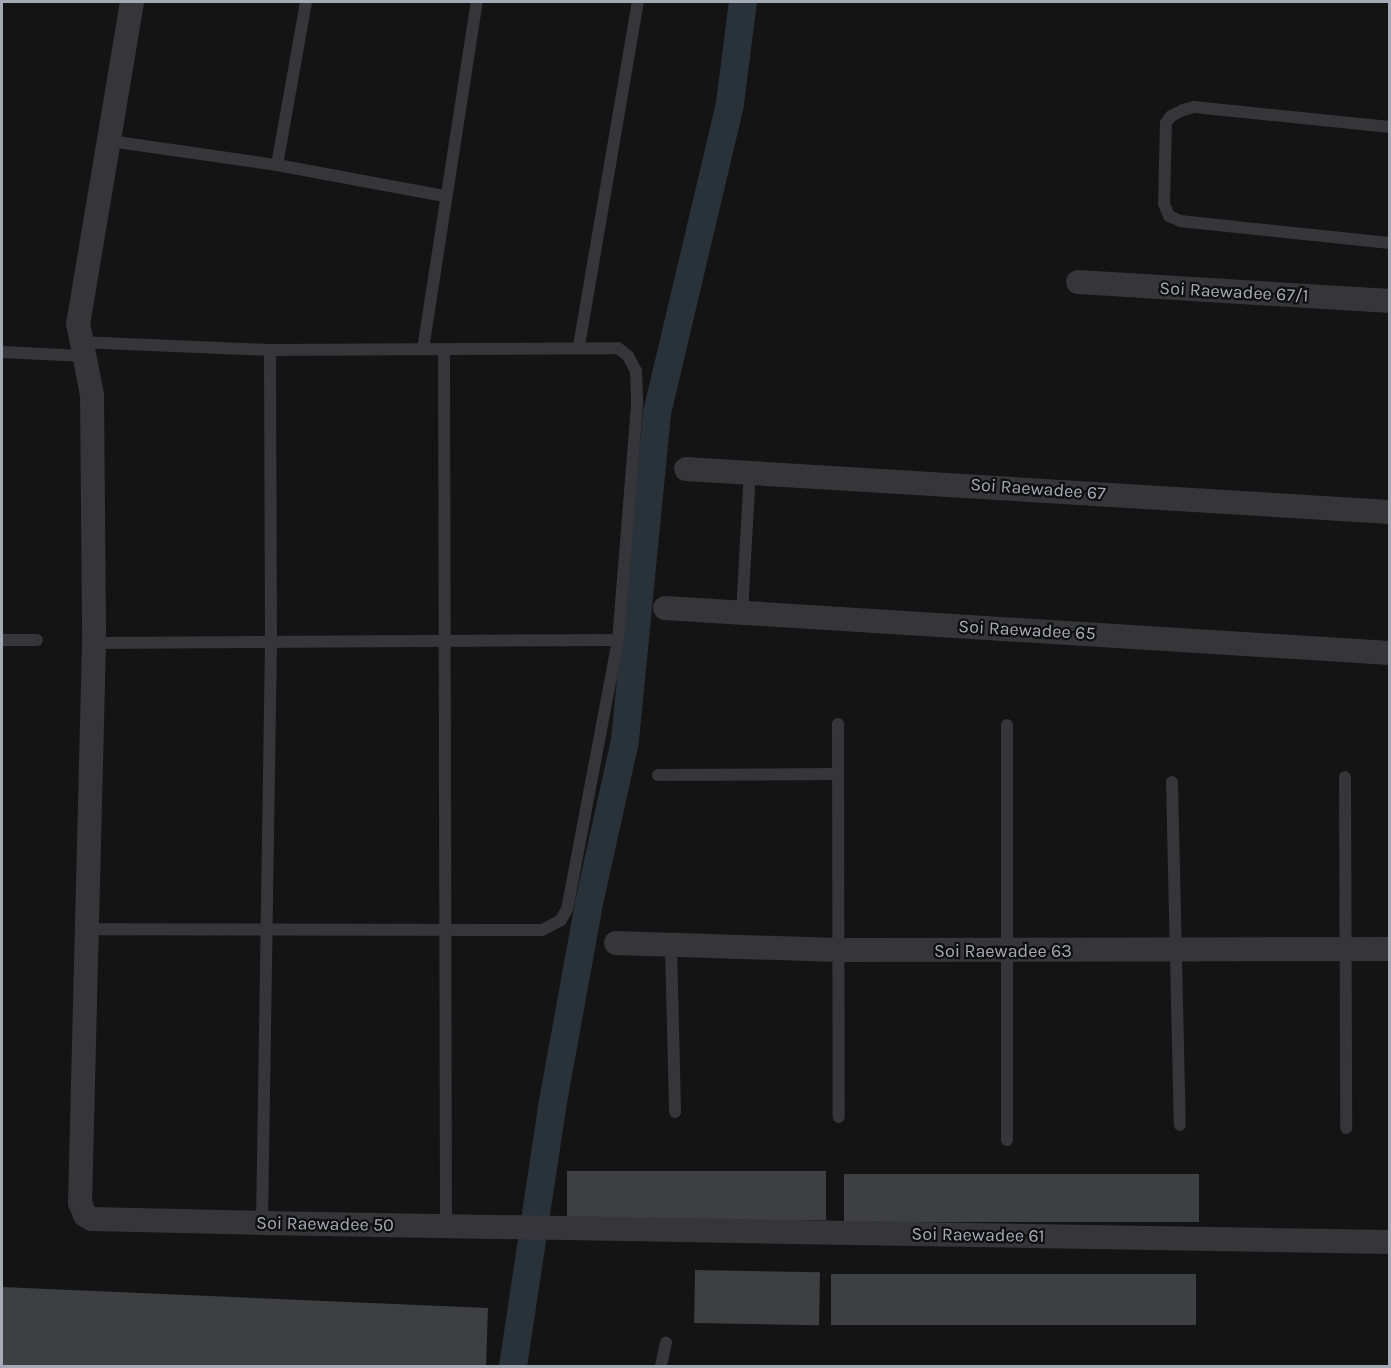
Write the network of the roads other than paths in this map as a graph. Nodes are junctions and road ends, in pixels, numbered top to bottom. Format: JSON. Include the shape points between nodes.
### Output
{"nodes":[{"id":1,"x":132,"y":2,"type":"edge"},
{"id":2,"x":306,"y":2,"type":"edge"},
{"id":3,"x":477,"y":2,"type":"edge"},
{"id":4,"x":638,"y":2,"type":"edge"},
{"id":5,"x":1389,"y":127,"type":"edge"},
{"id":6,"x":110,"y":141,"type":"junction"},
{"id":7,"x":278,"y":165,"type":"junction"},
{"id":8,"x":444,"y":196,"type":"junction"},
{"id":9,"x":1389,"y":243,"type":"edge"},
{"id":10,"x":1078,"y":282,"type":"dead end"},
{"id":11,"x":1389,"y":301,"type":"edge"},
{"id":12,"x":579,"y":346,"type":"junction"},
{"id":13,"x":81,"y":349,"type":"junction"},
{"id":14,"x":423,"y":349,"type":"junction"},
{"id":15,"x":444,"y":349,"type":"junction"},
{"id":16,"x":270,"y":350,"type":"junction"},
{"id":17,"x":2,"y":352,"type":"edge"},
{"id":18,"x":686,"y":469,"type":"dead end"},
{"id":19,"x":750,"y":471,"type":"junction"},
{"id":20,"x":1389,"y":512,"type":"edge"},
{"id":21,"x":665,"y":608,"type":"dead end"},
{"id":22,"x":742,"y":614,"type":"junction"},
{"id":23,"x":2,"y":640,"type":"edge"},
{"id":24,"x":37,"y":640,"type":"dead end"},
{"id":25,"x":445,"y":640,"type":"junction"},
{"id":26,"x":618,"y":640,"type":"junction"},
{"id":27,"x":271,"y":641,"type":"junction"},
{"id":28,"x":94,"y":643,"type":"junction"},
{"id":29,"x":1389,"y":653,"type":"edge"},
{"id":30,"x":838,"y":724,"type":"dead end"},
{"id":31,"x":1007,"y":725,"type":"dead end"},
{"id":32,"x":837,"y":774,"type":"junction"},
{"id":33,"x":658,"y":775,"type":"dead end"},
{"id":34,"x":1345,"y":777,"type":"dead end"},
{"id":35,"x":1172,"y":782,"type":"dead end"},
{"id":36,"x":445,"y":928,"type":"junction"},
{"id":37,"x":88,"y":929,"type":"junction"},
{"id":38,"x":267,"y":930,"type":"junction"},
{"id":39,"x":616,"y":943,"type":"dead end"},
{"id":40,"x":671,"y":946,"type":"junction"},
{"id":41,"x":1346,"y":948,"type":"junction"},
{"id":42,"x":1389,"y":949,"type":"edge"},
{"id":43,"x":837,"y":950,"type":"junction"},
{"id":44,"x":1176,"y":950,"type":"junction"},
{"id":45,"x":1008,"y":951,"type":"junction"},
{"id":46,"x":675,"y":1112,"type":"dead end"},
{"id":47,"x":839,"y":1117,"type":"dead end"},
{"id":48,"x":1180,"y":1125,"type":"dead end"},
{"id":49,"x":1346,"y":1128,"type":"dead end"},
{"id":50,"x":1007,"y":1140,"type":"dead end"},
{"id":51,"x":262,"y":1223,"type":"junction"},
{"id":52,"x":446,"y":1226,"type":"junction"},
{"id":53,"x":566,"y":1228,"type":"joint"},
{"id":54,"x":1389,"y":1242,"type":"edge"},
{"id":55,"x":666,"y":1343,"type":"dead end"},
{"id":56,"x":661,"y":1366,"type":"edge"}],
"edges":[{"from":1,"to":6,"type":"street"},
{"from":2,"to":7,"type":"lane"},
{"from":3,"to":8,"type":"lane"},
{"from":4,"to":12,"type":"lane"},
{"from":5,"to":9,"type":"lane","via":[[1194,107],[1183,110],[1166,123],[1164,204],[1169,216],[1180,221]]},
{"from":6,"to":7,"type":"lane"},
{"from":6,"to":13,"type":"street","via":[[80,304]]},
{"from":7,"to":8,"type":"lane"},
{"from":8,"to":14,"type":"lane"},
{"from":10,"to":11,"type":"street","name":"Soi Raewadee 67/1"},
{"from":12,"to":15,"type":"lane"},
{"from":12,"to":26,"type":"lane","via":[[618,348],[636,371],[638,405]]},
{"from":13,"to":16,"type":"lane"},
{"from":13,"to":17,"type":"lane"},
{"from":13,"to":28,"type":"street","via":[[92,395]]},
{"from":14,"to":15,"type":"lane"},
{"from":14,"to":16,"type":"lane"},
{"from":15,"to":25,"type":"lane"},
{"from":16,"to":27,"type":"lane"},
{"from":18,"to":19,"type":"street","name":"Soi Raewadee 67"},
{"from":19,"to":20,"type":"street","name":"Soi Raewadee 67"},
{"from":19,"to":22,"type":"lane"},
{"from":21,"to":22,"type":"street","name":"Soi Raewadee 65"},
{"from":22,"to":29,"type":"street","name":"Soi Raewadee 65"},
{"from":23,"to":24,"type":"lane"},
{"from":25,"to":26,"type":"lane"},
{"from":25,"to":27,"type":"lane"},
{"from":25,"to":36,"type":"lane"},
{"from":26,"to":36,"type":"lane","via":[[571,887],[561,920],[542,930]]},
{"from":27,"to":28,"type":"lane"},
{"from":27,"to":38,"type":"lane"},
{"from":28,"to":37,"type":"street"},
{"from":30,"to":32,"type":"lane"},
{"from":31,"to":45,"type":"lane"},
{"from":32,"to":33,"type":"lane"},
{"from":32,"to":43,"type":"lane"},
{"from":34,"to":41,"type":"lane"},
{"from":35,"to":44,"type":"lane"},
{"from":36,"to":38,"type":"lane"},
{"from":36,"to":52,"type":"lane"},
{"from":37,"to":38,"type":"lane"},
{"from":37,"to":51,"type":"street","name":"Soi Raewadee 50","via":[[80,1203],[85,1215],[92,1219]]},
{"from":38,"to":51,"type":"lane"},
{"from":39,"to":40,"type":"street","name":"Soi Raewadee 63"},
{"from":40,"to":43,"type":"street","name":"Soi Raewadee 63"},
{"from":40,"to":46,"type":"lane"},
{"from":41,"to":42,"type":"street","name":"Soi Raewadee 63"},
{"from":41,"to":44,"type":"street","name":"Soi Raewadee 63"},
{"from":41,"to":49,"type":"lane"},
{"from":43,"to":45,"type":"street","name":"Soi Raewadee 63"},
{"from":43,"to":47,"type":"lane"},
{"from":44,"to":45,"type":"street","name":"Soi Raewadee 63"},
{"from":44,"to":48,"type":"lane"},
{"from":45,"to":50,"type":"lane"},
{"from":51,"to":52,"type":"street","name":"Soi Raewadee 50"},
{"from":52,"to":53,"type":"street","name":"Soi Raewadee 50"},
{"from":53,"to":54,"type":"street","name":"Soi Raewadee 61"},
{"from":55,"to":56,"type":"lane"}]}
